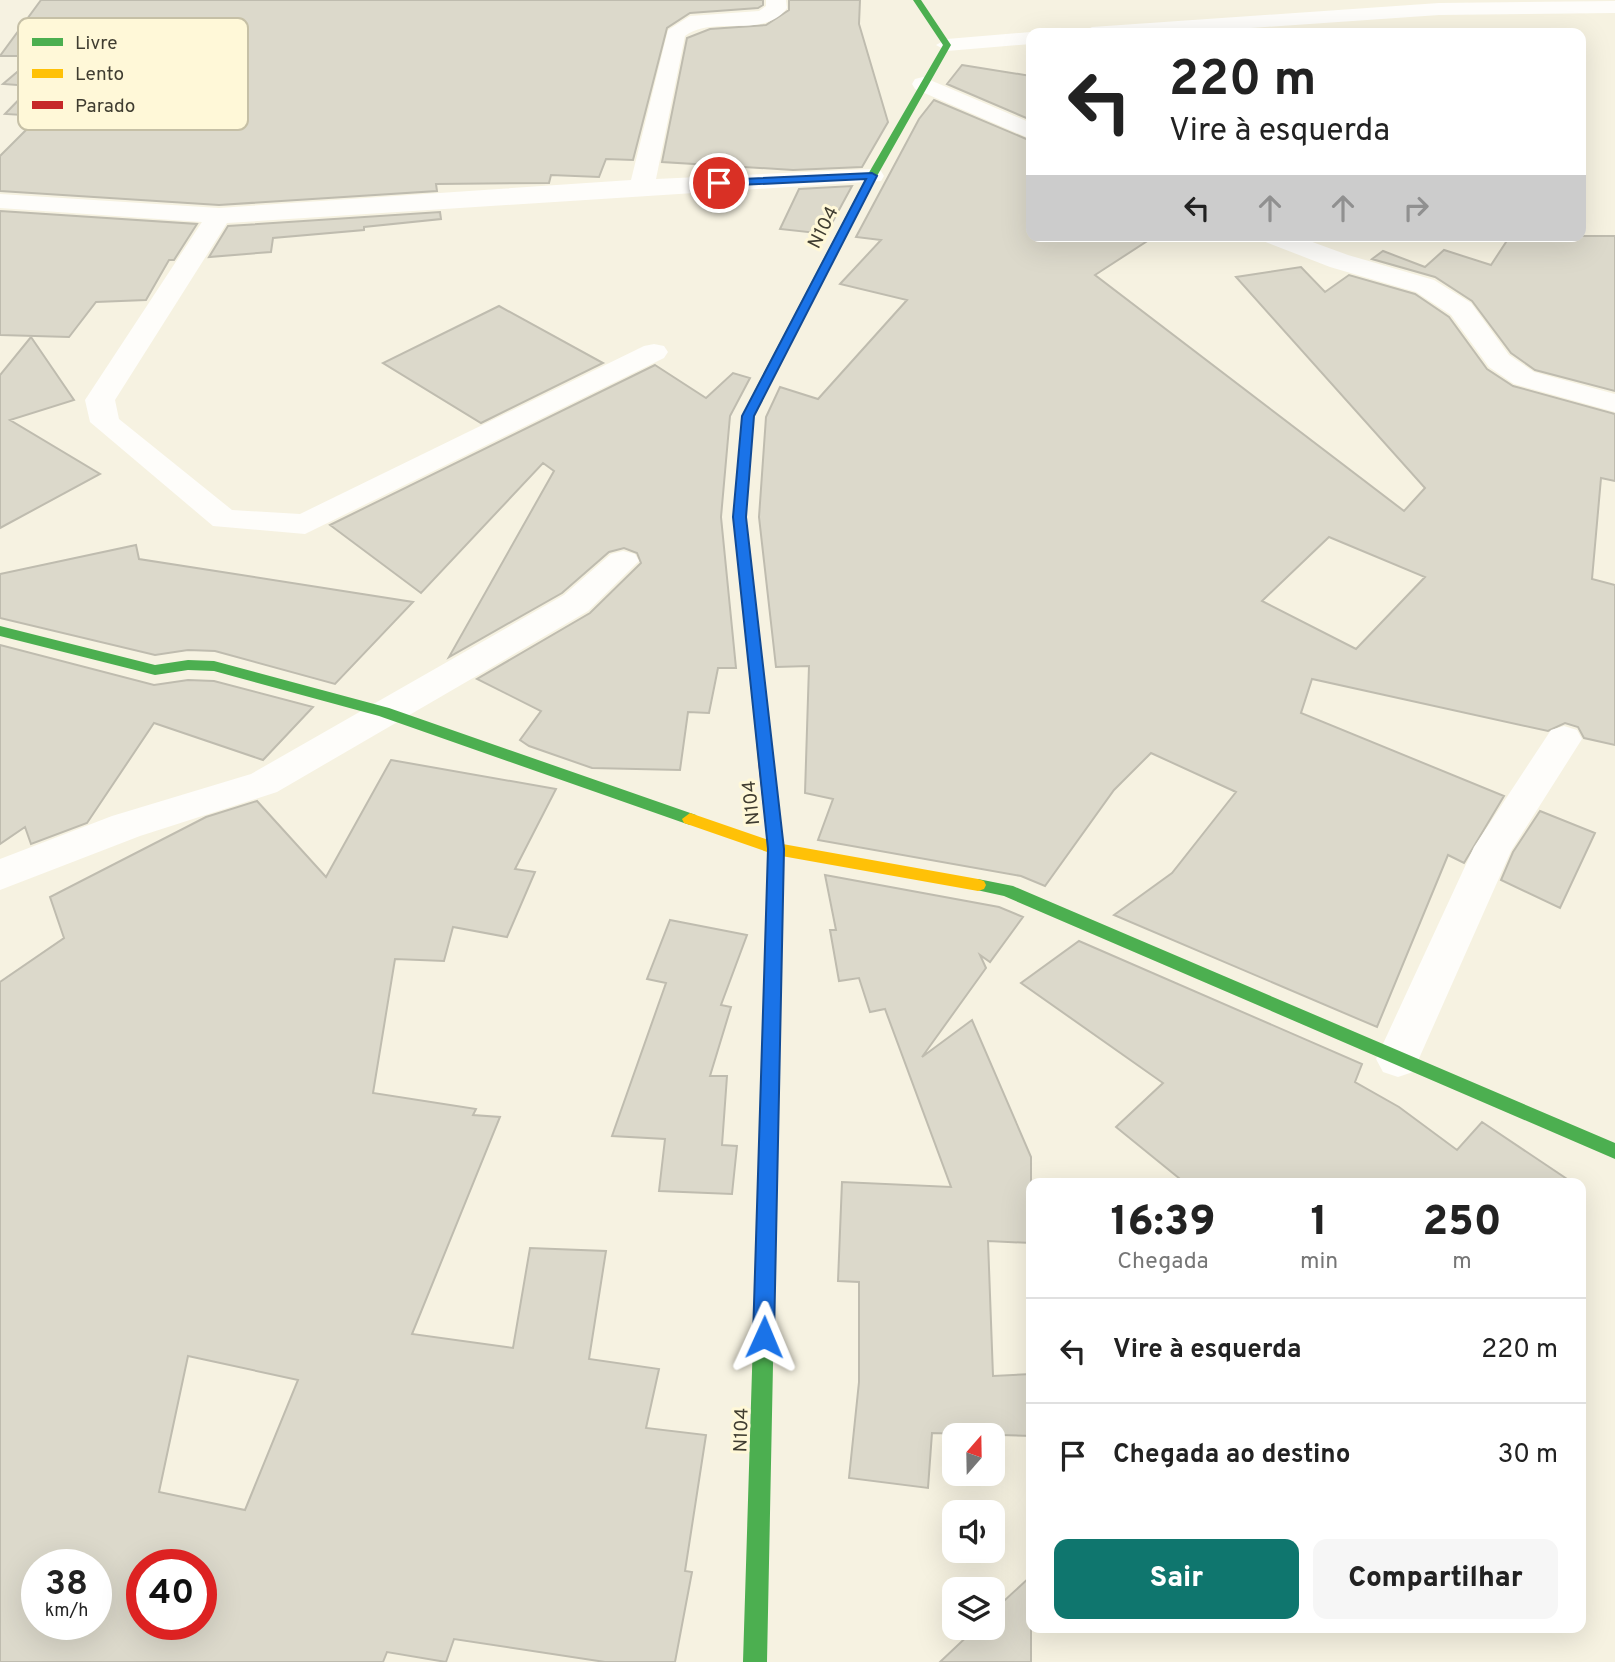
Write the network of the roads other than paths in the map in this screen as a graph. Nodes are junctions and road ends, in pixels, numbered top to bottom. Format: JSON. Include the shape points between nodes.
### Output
{"nodes":[{"id":1,"x":776,"y":0,"type":"edge"},
{"id":2,"x":917,"y":0,"type":"edge"},
{"id":3,"x":1615,"y":7,"type":"edge"},
{"id":4,"x":1204,"y":24,"type":"junction"},
{"id":5,"x":1154,"y":28,"type":"edge"},
{"id":6,"x":1214,"y":28,"type":"edge"},
{"id":7,"x":1026,"y":38,"type":"edge"},
{"id":8,"x":947,"y":45,"type":"junction"},
{"id":9,"x":923,"y":84,"type":"junction"},
{"id":10,"x":1026,"y":130,"type":"edge"},
{"id":11,"x":872,"y":176,"type":"junction"},
{"id":12,"x":642,"y":187,"type":"junction"},
{"id":13,"x":0,"y":201,"type":"edge"},
{"id":14,"x":219,"y":216,"type":"junction"},
{"id":15,"x":1288,"y":242,"type":"edge"},
{"id":16,"x":654,"y":352,"type":"dead end"},
{"id":17,"x":1615,"y":403,"type":"edge"},
{"id":18,"x":624,"y":561,"type":"dead end"},
{"id":19,"x":0,"y":631,"type":"edge"},
{"id":20,"x":384,"y":712,"type":"junction"},
{"id":21,"x":1564,"y":739,"type":"dead end"},
{"id":22,"x":776,"y":849,"type":"junction"},
{"id":23,"x":0,"y":875,"type":"edge"},
{"id":24,"x":1398,"y":1059,"type":"junction"},
{"id":25,"x":1615,"y":1151,"type":"edge"},
{"id":26,"x":755,"y":1662,"type":"edge"}],
"edges":[{"from":1,"to":12,"type":"street","via":[[777,8],[764,17],[690,22],[675,34]]},
{"from":2,"to":8,"type":"street"},
{"from":3,"to":4,"type":"street","via":[[1439,9]]},
{"from":4,"to":5,"type":"street"},
{"from":4,"to":6,"type":"street"},
{"from":7,"to":8,"type":"street"},
{"from":8,"to":9,"type":"street","name":"N104","number":"N104"},
{"from":9,"to":10,"type":"street"},
{"from":9,"to":11,"type":"street","name":"N104","number":"N104"},
{"from":11,"to":12,"type":"street"},
{"from":11,"to":22,"type":"street","name":"N104","number":"N104","via":[[748,416],[740,517]]},
{"from":12,"to":14,"type":"street"},
{"from":13,"to":14,"type":"street"},
{"from":14,"to":16,"type":"street","via":[[100,401],[104,422],[224,519],[305,524]]},
{"from":15,"to":17,"type":"street","via":[[1425,286],[1461,309],[1499,361],[1524,378]]},
{"from":18,"to":20,"type":"street","via":[[576,603]]},
{"from":19,"to":20,"type":"street","via":[[155,670],[188,664],[214,666]]},
{"from":20,"to":22,"type":"street"},
{"from":20,"to":23,"type":"street","via":[[264,783],[126,826]]},
{"from":21,"to":24,"type":"street","via":[[1493,847]]},
{"from":22,"to":24,"type":"street","via":[[1007,890]]},
{"from":22,"to":26,"type":"street","name":"N104","number":"N104"},
{"from":24,"to":25,"type":"street"}]}
